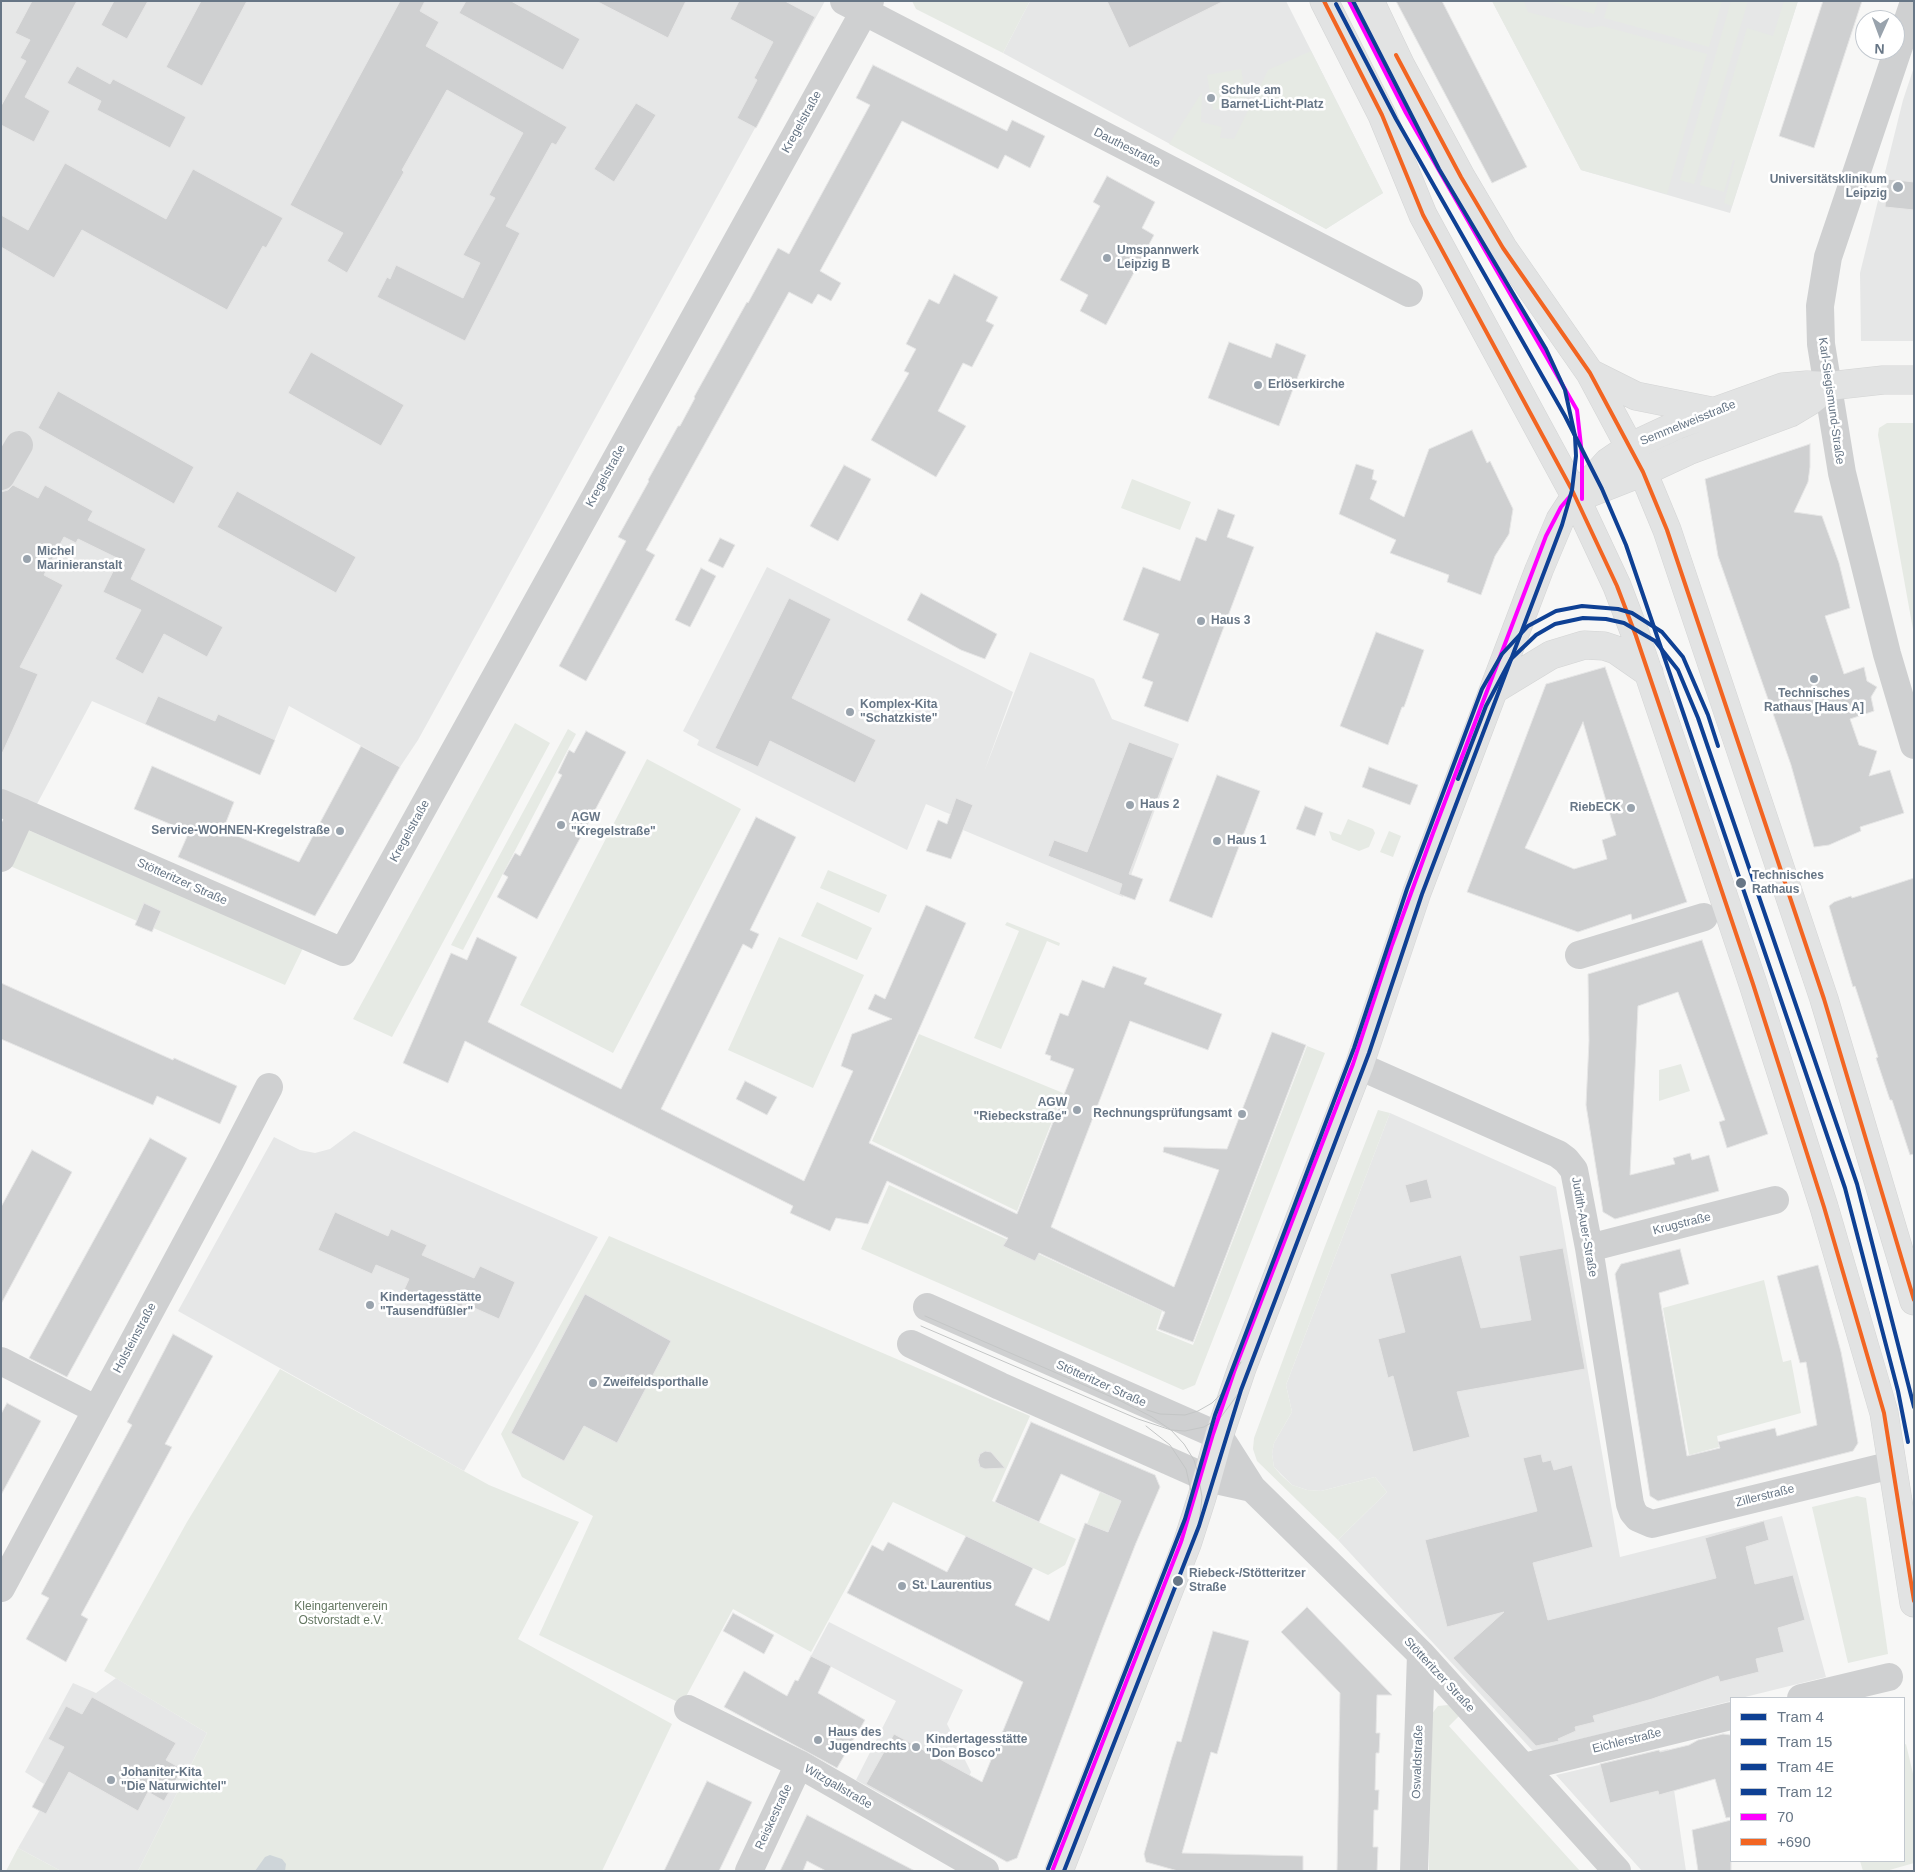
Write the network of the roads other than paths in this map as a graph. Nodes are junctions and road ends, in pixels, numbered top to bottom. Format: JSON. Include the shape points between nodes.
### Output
{"nodes":[{"id":1,"x":1324,"y":1,"type":"edge"},
{"id":2,"x":1370,"y":1,"type":"edge"},
{"id":3,"x":1914,"y":2,"type":"edge"},
{"id":4,"x":859,"y":5,"type":"edge"},
{"id":5,"x":1410,"y":294,"type":"dead end"},
{"id":6,"x":1590,"y":373,"type":"junction"},
{"id":7,"x":1914,"y":380,"type":"edge"},
{"id":8,"x":1829,"y":386,"type":"junction"},
{"id":9,"x":1711,"y":411,"type":"junction"},
{"id":10,"x":18,"y":445,"type":"dead end"},
{"id":11,"x":1630,"y":447,"type":"junction"},
{"id":12,"x":1643,"y":472,"type":"junction"},
{"id":13,"x":1,"y":476,"type":"edge"},
{"id":14,"x":1576,"y":499,"type":"junction"},
{"id":15,"x":1649,"y":673,"type":"junction"},
{"id":16,"x":1495,"y":689,"type":"junction"},
{"id":17,"x":1914,"y":745,"type":"edge"},
{"id":18,"x":12,"y":808,"type":"edge"},
{"id":19,"x":1,"y":858,"type":"edge"},
{"id":20,"x":1704,"y":917,"type":"dead end"},
{"id":21,"x":343,"y":952,"type":"joint"},
{"id":22,"x":1579,"y":955,"type":"dead end"},
{"id":23,"x":1360,"y":1066,"type":"junction"},
{"id":24,"x":269,"y":1087,"type":"dead end"},
{"id":25,"x":1775,"y":1200,"type":"dead end"},
{"id":26,"x":1589,"y":1248,"type":"junction"},
{"id":27,"x":1914,"y":1301,"type":"edge"},
{"id":28,"x":927,"y":1307,"type":"dead end"},
{"id":29,"x":911,"y":1344,"type":"dead end"},
{"id":30,"x":1,"y":1361,"type":"edge"},
{"id":31,"x":97,"y":1410,"type":"junction"},
{"id":32,"x":1219,"y":1436,"type":"junction"},
{"id":33,"x":1892,"y":1465,"type":"junction"},
{"id":34,"x":1208,"y":1478,"type":"junction"},
{"id":35,"x":1252,"y":1488,"type":"junction"},
{"id":36,"x":1638,"y":1518,"type":"joint"},
{"id":37,"x":1,"y":1588,"type":"edge"},
{"id":38,"x":1914,"y":1603,"type":"edge"},
{"id":39,"x":1422,"y":1654,"type":"junction"},
{"id":40,"x":1889,"y":1676,"type":"dead end"},
{"id":41,"x":1805,"y":1697,"type":"edge"},
{"id":42,"x":688,"y":1709,"type":"dead end"},
{"id":43,"x":1730,"y":1716,"type":"edge"},
{"id":44,"x":799,"y":1764,"type":"junction"},
{"id":45,"x":1524,"y":1767,"type":"junction"},
{"id":46,"x":748,"y":1871,"type":"edge"},
{"id":47,"x":985,"y":1871,"type":"edge"},
{"id":48,"x":1059,"y":1871,"type":"edge"},
{"id":49,"x":1414,"y":1871,"type":"edge"},
{"id":50,"x":1617,"y":1871,"type":"edge"}],
"edges":[{"from":1,"to":14,"type":"main road","via":[[1382,116],[1423,215]]},
{"from":2,"to":6,"type":"main road","via":[[1461,177],[1503,248]]},
{"from":3,"to":8,"type":"street","name":"Karl-Siegismund-Straße","via":[[1828,257],[1820,314],[1821,344]]},
{"from":4,"to":5,"type":"street","name":"Dauthestraße"},
{"from":4,"to":21,"type":"street","name":"Kregelstraße"},
{"from":6,"to":9,"type":"main road","via":[[1636,396]]},
{"from":6,"to":11,"type":"main road"},
{"from":7,"to":8,"type":"main road","name":"Semmelweisstraße"},
{"from":8,"to":9,"type":"main road","name":"Semmelweisstraße","via":[[1783,387]]},
{"from":8,"to":12,"type":"main road","via":[[1790,413],[1688,451]]},
{"from":8,"to":17,"type":"street","name":"Karl-Siegismund-Straße","via":[[1842,472],[1887,654]]},
{"from":9,"to":11,"type":"main road","name":"Semmelweisstraße"},
{"from":10,"to":13,"type":"street"},
{"from":11,"to":12,"type":"main road"},
{"from":11,"to":14,"type":"main road","name":"Semmelweisstraße","via":[[1608,462]]},
{"from":12,"to":14,"type":"main road"},
{"from":12,"to":27,"type":"main road","via":[[1667,530],[1824,998]]},
{"from":14,"to":15,"type":"main road","via":[[1617,586]]},
{"from":14,"to":16,"type":"main road","name":"Semmelweisstraße","via":[[1566,510],[1552,538]]},
{"from":15,"to":16,"type":"main road","via":[[1616,650],[1584,644],[1551,655]]},
{"from":15,"to":33,"type":"main road","via":[[1824,1207],[1884,1413]]},
{"from":16,"to":23,"type":"main road","name":"Semmelweisstraße","via":[[1419,887]]},
{"from":18,"to":19,"type":"street","name":"Stötteritzer Straße"},
{"from":18,"to":21,"type":"street","name":"Stötteritzer Straße"},
{"from":20,"to":22,"type":"street"},
{"from":23,"to":26,"type":"street","name":"Judith-Auer-Straße","via":[[1566,1160],[1574,1170]]},
{"from":23,"to":32,"type":"main road","name":"Semmelweisstraße","via":[[1242,1368]]},
{"from":24,"to":31,"type":"street","name":"Holsteinstraße"},
{"from":25,"to":26,"type":"street","name":"Krugstraße"},
{"from":26,"to":36,"type":"street","name":"Judith-Auer-Straße","via":[[1630,1504]]},
{"from":28,"to":32,"type":"street","name":"Stötteritzer Straße"},
{"from":29,"to":34,"type":"street"},
{"from":30,"to":31,"type":"street"},
{"from":31,"to":37,"type":"street","name":"Holsteinstraße"},
{"from":32,"to":34,"type":"main road","name":"Semmelweisstraße"},
{"from":32,"to":35,"type":"street","name":"Stötteritzer Straße"},
{"from":33,"to":36,"type":"street","name":"Zillerstraße","via":[[1652,1524]]},
{"from":33,"to":38,"type":"main road"},
{"from":34,"to":35,"type":"street"},
{"from":34,"to":48,"type":"main road","name":"Semmelweisstraße","via":[[1187,1544]]},
{"from":35,"to":39,"type":"street","name":"Stötteritzer Straße"},
{"from":39,"to":45,"type":"street","name":"Stötteritzer Straße"},
{"from":39,"to":49,"type":"street","name":"Oswaldstraße"},
{"from":40,"to":41,"type":"street"},
{"from":42,"to":44,"type":"street","name":"Witzgallstraße"},
{"from":43,"to":45,"type":"street","name":"Eichlerstraße"},
{"from":44,"to":46,"type":"street","name":"Reiskestraße"},
{"from":44,"to":47,"type":"street","name":"Witzgallstraße"},
{"from":45,"to":50,"type":"street","name":"Stötteritzer Straße"}]}
